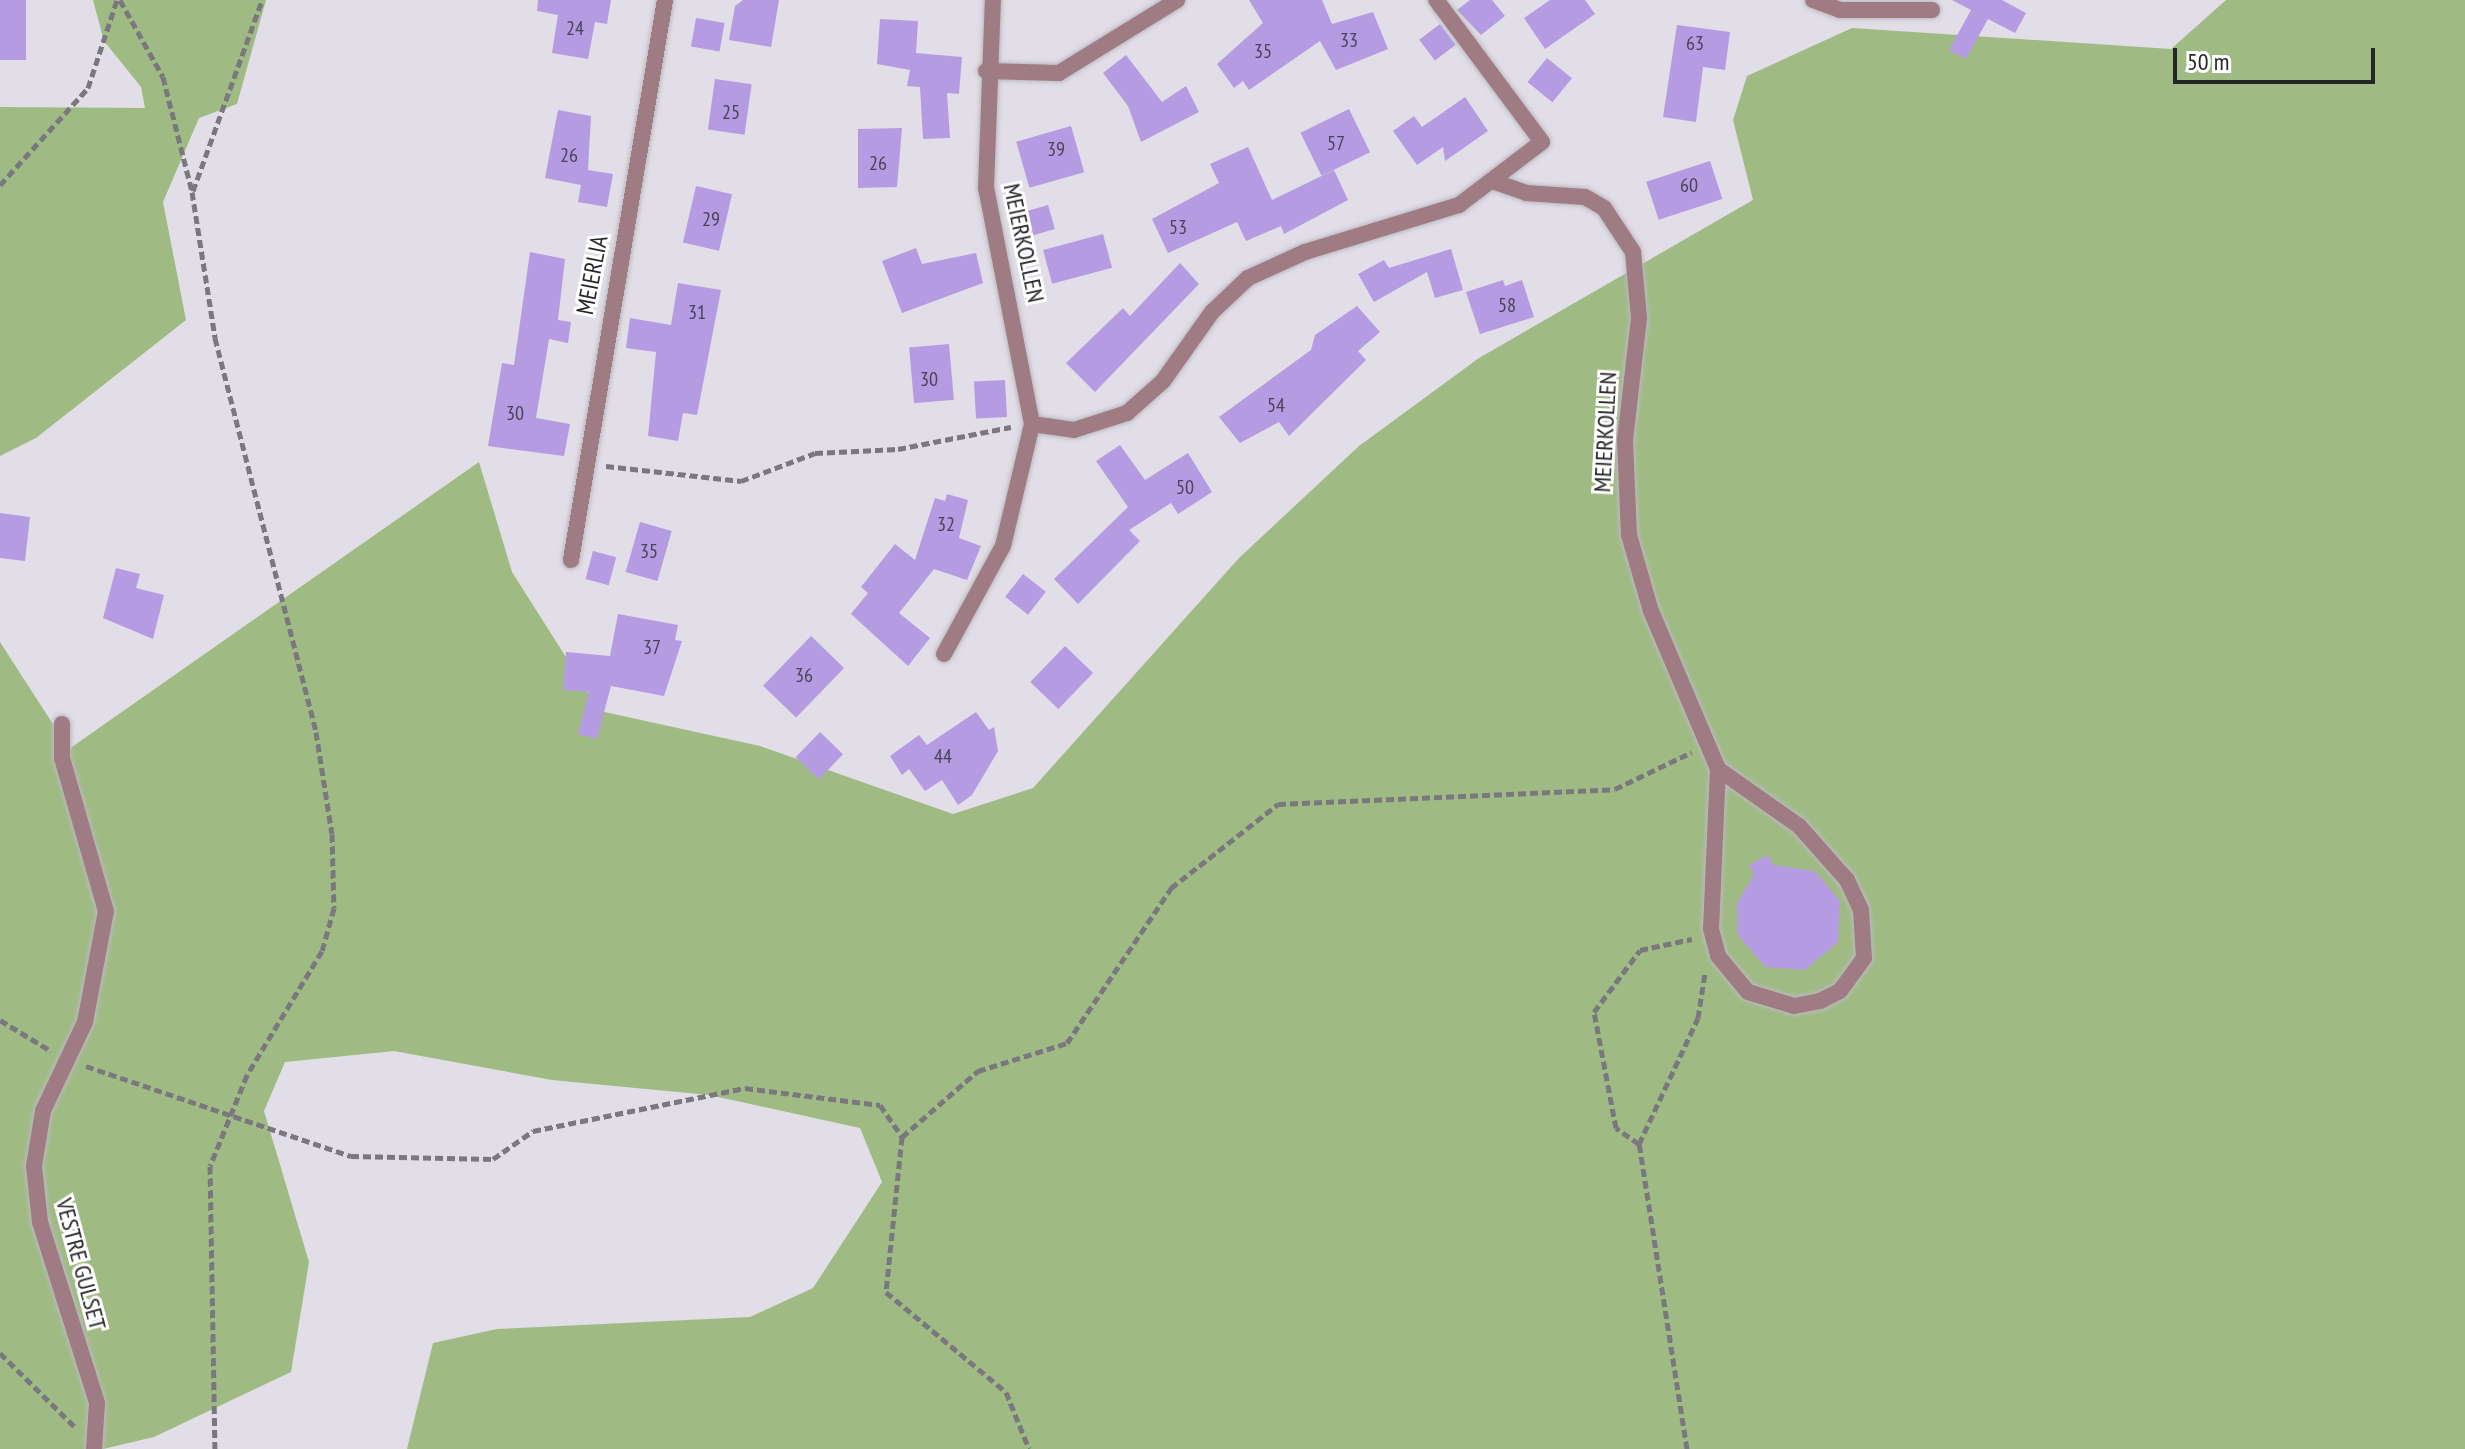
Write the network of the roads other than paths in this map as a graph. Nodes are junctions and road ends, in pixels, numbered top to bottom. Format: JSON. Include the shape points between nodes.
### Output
{"nodes":[{"id":1,"x":665,"y":0,"type":"edge"},
{"id":2,"x":993,"y":0,"type":"edge"},
{"id":3,"x":1177,"y":0,"type":"edge"},
{"id":4,"x":1436,"y":0,"type":"edge"},
{"id":5,"x":1813,"y":0,"type":"edge"},
{"id":6,"x":1932,"y":10,"type":"dead end"},
{"id":7,"x":986,"y":71,"type":"junction"},
{"id":8,"x":1492,"y":181,"type":"junction"},
{"id":9,"x":1032,"y":424,"type":"junction"},
{"id":10,"x":571,"y":560,"type":"dead end"},
{"id":11,"x":944,"y":654,"type":"dead end"},
{"id":12,"x":62,"y":724,"type":"dead end"},
{"id":13,"x":1718,"y":769,"type":"junction"},
{"id":14,"x":94,"y":1448,"type":"edge"}],
"edges":[{"from":1,"to":10,"type":"street","name":"MEIERLIA"},
{"from":2,"to":7,"type":"street","name":"MEIERKOLLEN"},
{"from":3,"to":7,"type":"street","via":[[1059,73]]},
{"from":4,"to":8,"type":"street","via":[[1542,142]]},
{"from":5,"to":6,"type":"street","via":[[1840,10]]},
{"from":7,"to":9,"type":"street","name":"MEIERKOLLEN","via":[[986,188]]},
{"from":8,"to":9,"type":"street","via":[[1429,219],[1305,252],[1248,278],[1212,312],[1163,381],[1127,413],[1074,430]]},
{"from":8,"to":13,"type":"street","name":"MEIERKOLLEN","via":[[1526,193],[1585,197],[1604,208],[1633,252],[1639,318],[1625,440],[1629,535]]},
{"from":9,"to":11,"type":"street","name":"MEIERKOLLEN","via":[[1003,546]]},
{"from":12,"to":14,"type":"street","name":"VESTRE GULSET","via":[[62,758],[81,829],[106,890],[95,986],[69,1061],[43,1111],[34,1166],[40,1222],[97,1403]]},
{"from":13,"to":13,"type":"street","name":"MEIERKOLLEN","via":[[1711,929],[1733,977],[1770,1003],[1820,1001],[1848,983],[1864,958],[1861,910],[1828,854]]}]}
